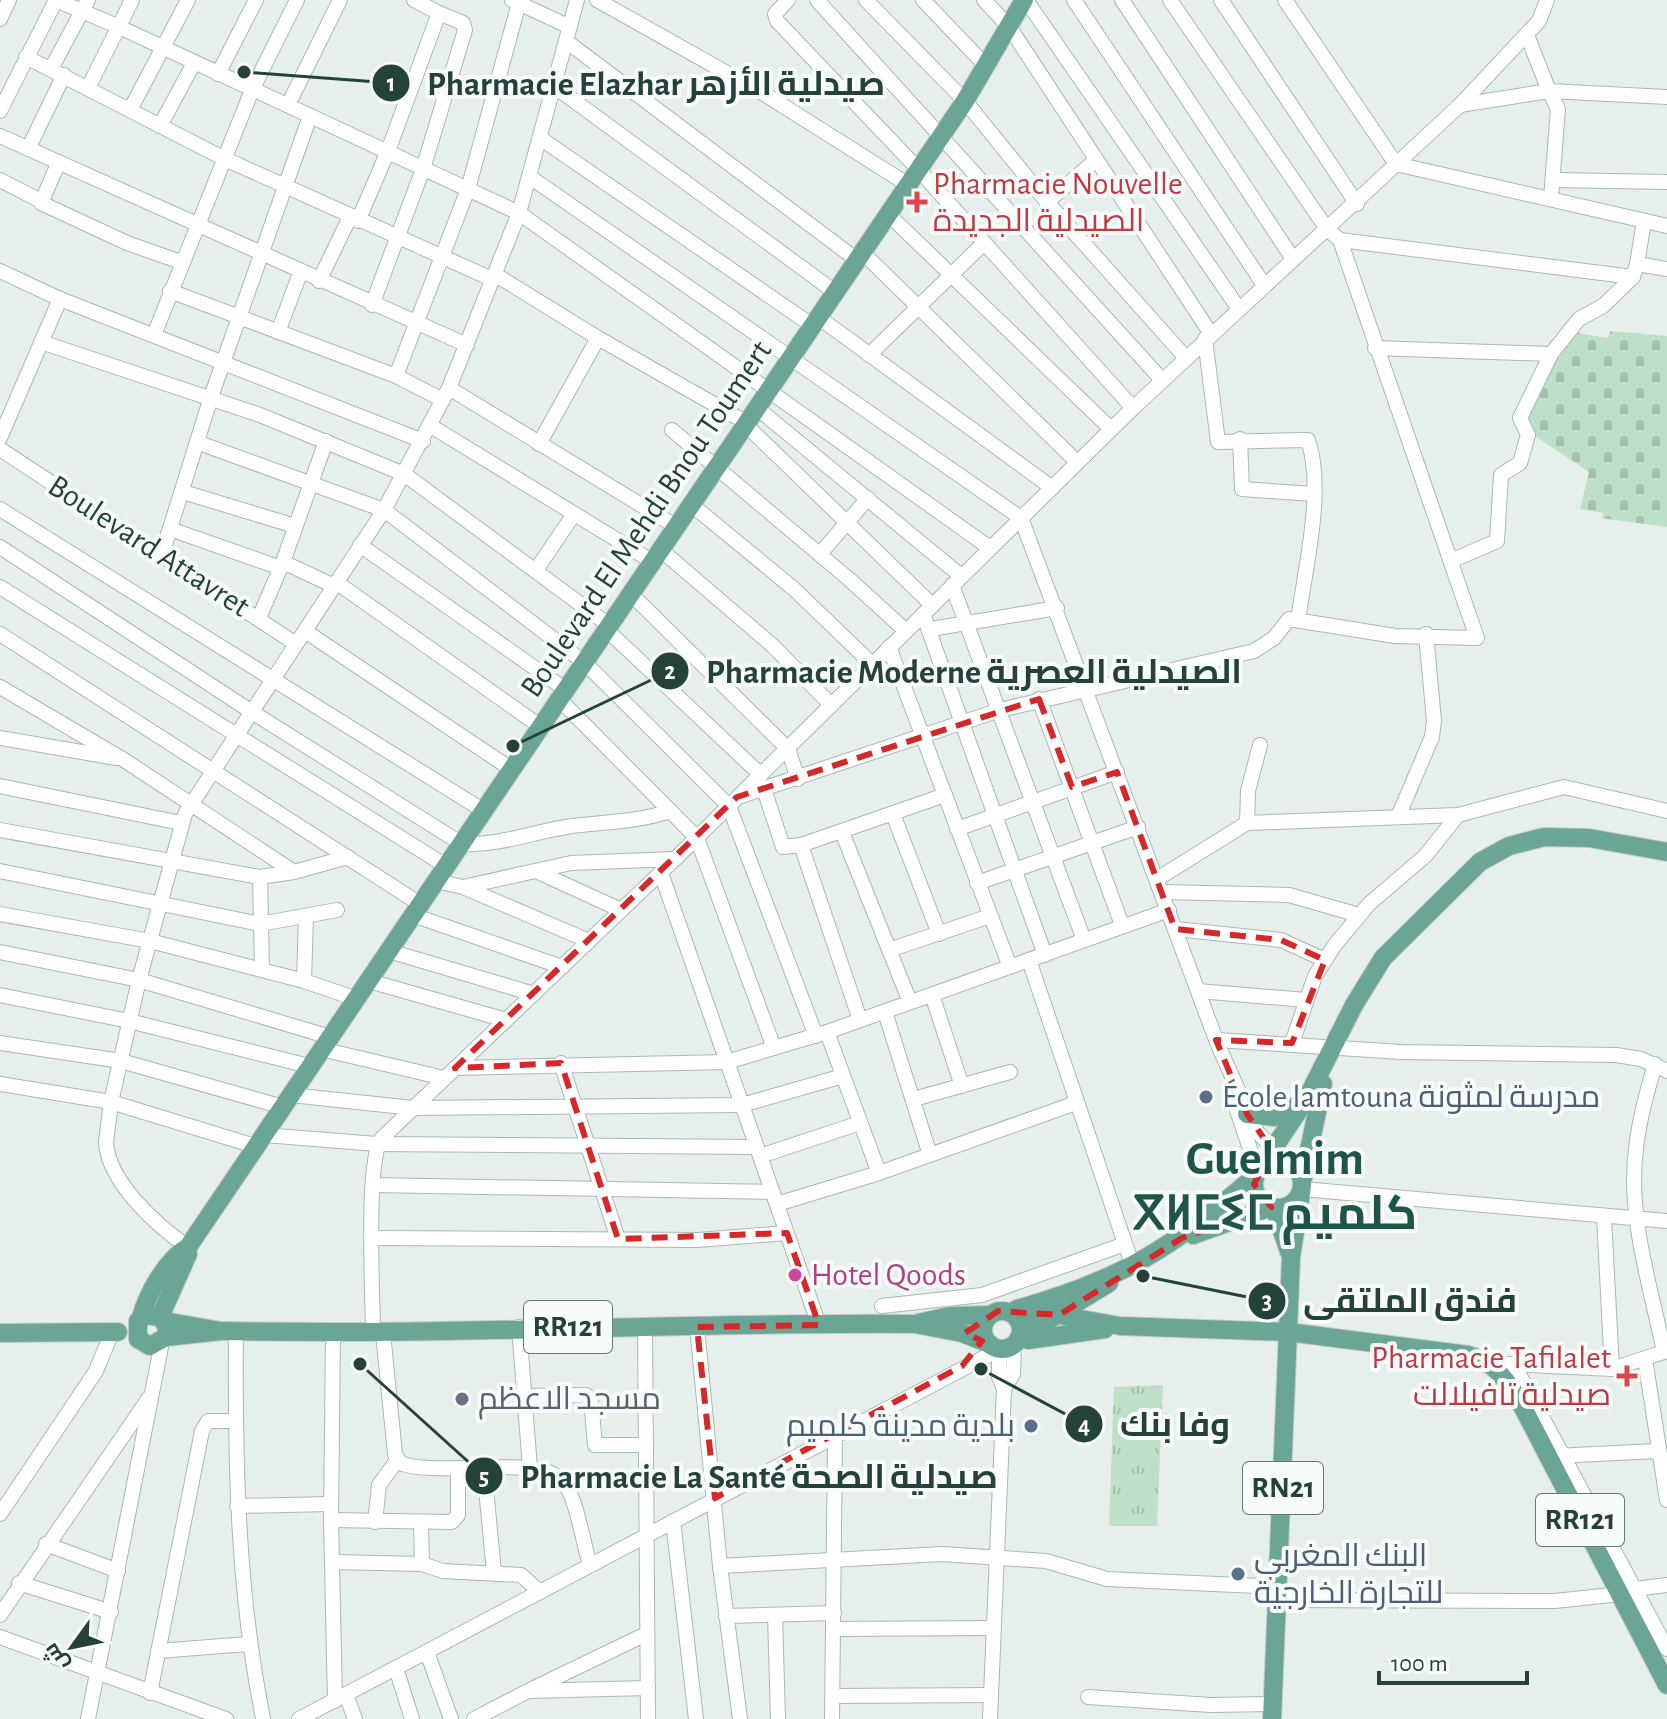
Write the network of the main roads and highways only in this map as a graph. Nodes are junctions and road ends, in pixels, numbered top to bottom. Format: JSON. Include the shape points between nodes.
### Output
{"nodes":[{"id":1,"x":1025,"y":0,"type":"edge"},
{"id":2,"x":1667,"y":852,"type":"edge"},
{"id":3,"x":1333,"y":1050,"type":"junction"},
{"id":4,"x":1307,"y":1098,"type":"junction"},
{"id":5,"x":1247,"y":1114,"type":"road end"},
{"id":6,"x":1258,"y":1171,"type":"junction"},
{"id":7,"x":1302,"y":1188,"type":"junction"},
{"id":8,"x":1273,"y":1207,"type":"junction"},
{"id":9,"x":1182,"y":1238,"type":"junction"},
{"id":10,"x":1291,"y":1257,"type":"junction"},
{"id":11,"x":1124,"y":1272,"type":"junction"},
{"id":12,"x":1003,"y":1313,"type":"junction"},
{"id":13,"x":1059,"y":1315,"type":"junction"},
{"id":14,"x":915,"y":1324,"type":"junction"},
{"id":15,"x":1120,"y":1326,"type":"junction"},
{"id":16,"x":152,"y":1330,"type":"junction"},
{"id":17,"x":1288,"y":1332,"type":"junction"},
{"id":18,"x":0,"y":1333,"type":"edge"},
{"id":19,"x":998,"y":1344,"type":"junction"},
{"id":20,"x":1667,"y":1685,"type":"edge"},
{"id":21,"x":1272,"y":1711,"type":"edge"}],
"edges":[{"from":1,"to":16,"type":"main road","name":"Boulevard El Mehdi Bnou Toumert","via":[[965,101],[717,471],[188,1247],[155,1287]]},
{"from":2,"to":3,"type":"main road","number":"RN21","via":[[1565,837],[1526,840],[1491,855],[1383,958]]},
{"from":3,"to":4,"type":"main road","number":"RN21"},
{"from":3,"to":7,"type":"main road","number":"RN21"},
{"from":4,"to":5,"type":"main road","via":[[1274,1117]]},
{"from":4,"to":6,"type":"main road","number":"RN21"},
{"from":6,"to":7,"type":"main road","via":[[1277,1160],[1288,1162],[1298,1170]]},
{"from":6,"to":8,"type":"main road","number":"RN21","via":[[1255,1191]]},
{"from":6,"to":9,"type":"main road"},
{"from":7,"to":8,"type":"main road","via":[[1290,1205]]},
{"from":7,"to":10,"type":"main road","number":"RN21"},
{"from":8,"to":9,"type":"main road"},
{"from":8,"to":10,"type":"main road","number":"RN21"},
{"from":9,"to":11,"type":"main road"},
{"from":10,"to":17,"type":"main road","number":"RN21"},
{"from":11,"to":12,"type":"main road"},
{"from":11,"to":13,"type":"main road"},
{"from":12,"to":13,"type":"main road","number":"RR121"},
{"from":12,"to":14,"type":"main road","number":"RR121"},
{"from":12,"to":19,"type":"main road","via":[[984,1324]]},
{"from":12,"to":19,"type":"main road","via":[[1020,1324]]},
{"from":13,"to":15,"type":"main road","number":"RR121"},
{"from":13,"to":19,"type":"main road"},
{"from":14,"to":16,"type":"main road","number":"RR121","via":[[378,1333]]},
{"from":14,"to":19,"type":"main road","number":"RR121"},
{"from":15,"to":17,"type":"main road","number":"RR121"},
{"from":15,"to":19,"type":"main road","number":"RR121"},
{"from":16,"to":18,"type":"main road","number":"RR121"},
{"from":17,"to":20,"type":"main road","number":"RR121","via":[[1455,1353],[1486,1362],[1507,1381],[1555,1456],[1628,1591]]},
{"from":17,"to":21,"type":"main road","number":"RN21"}]}
